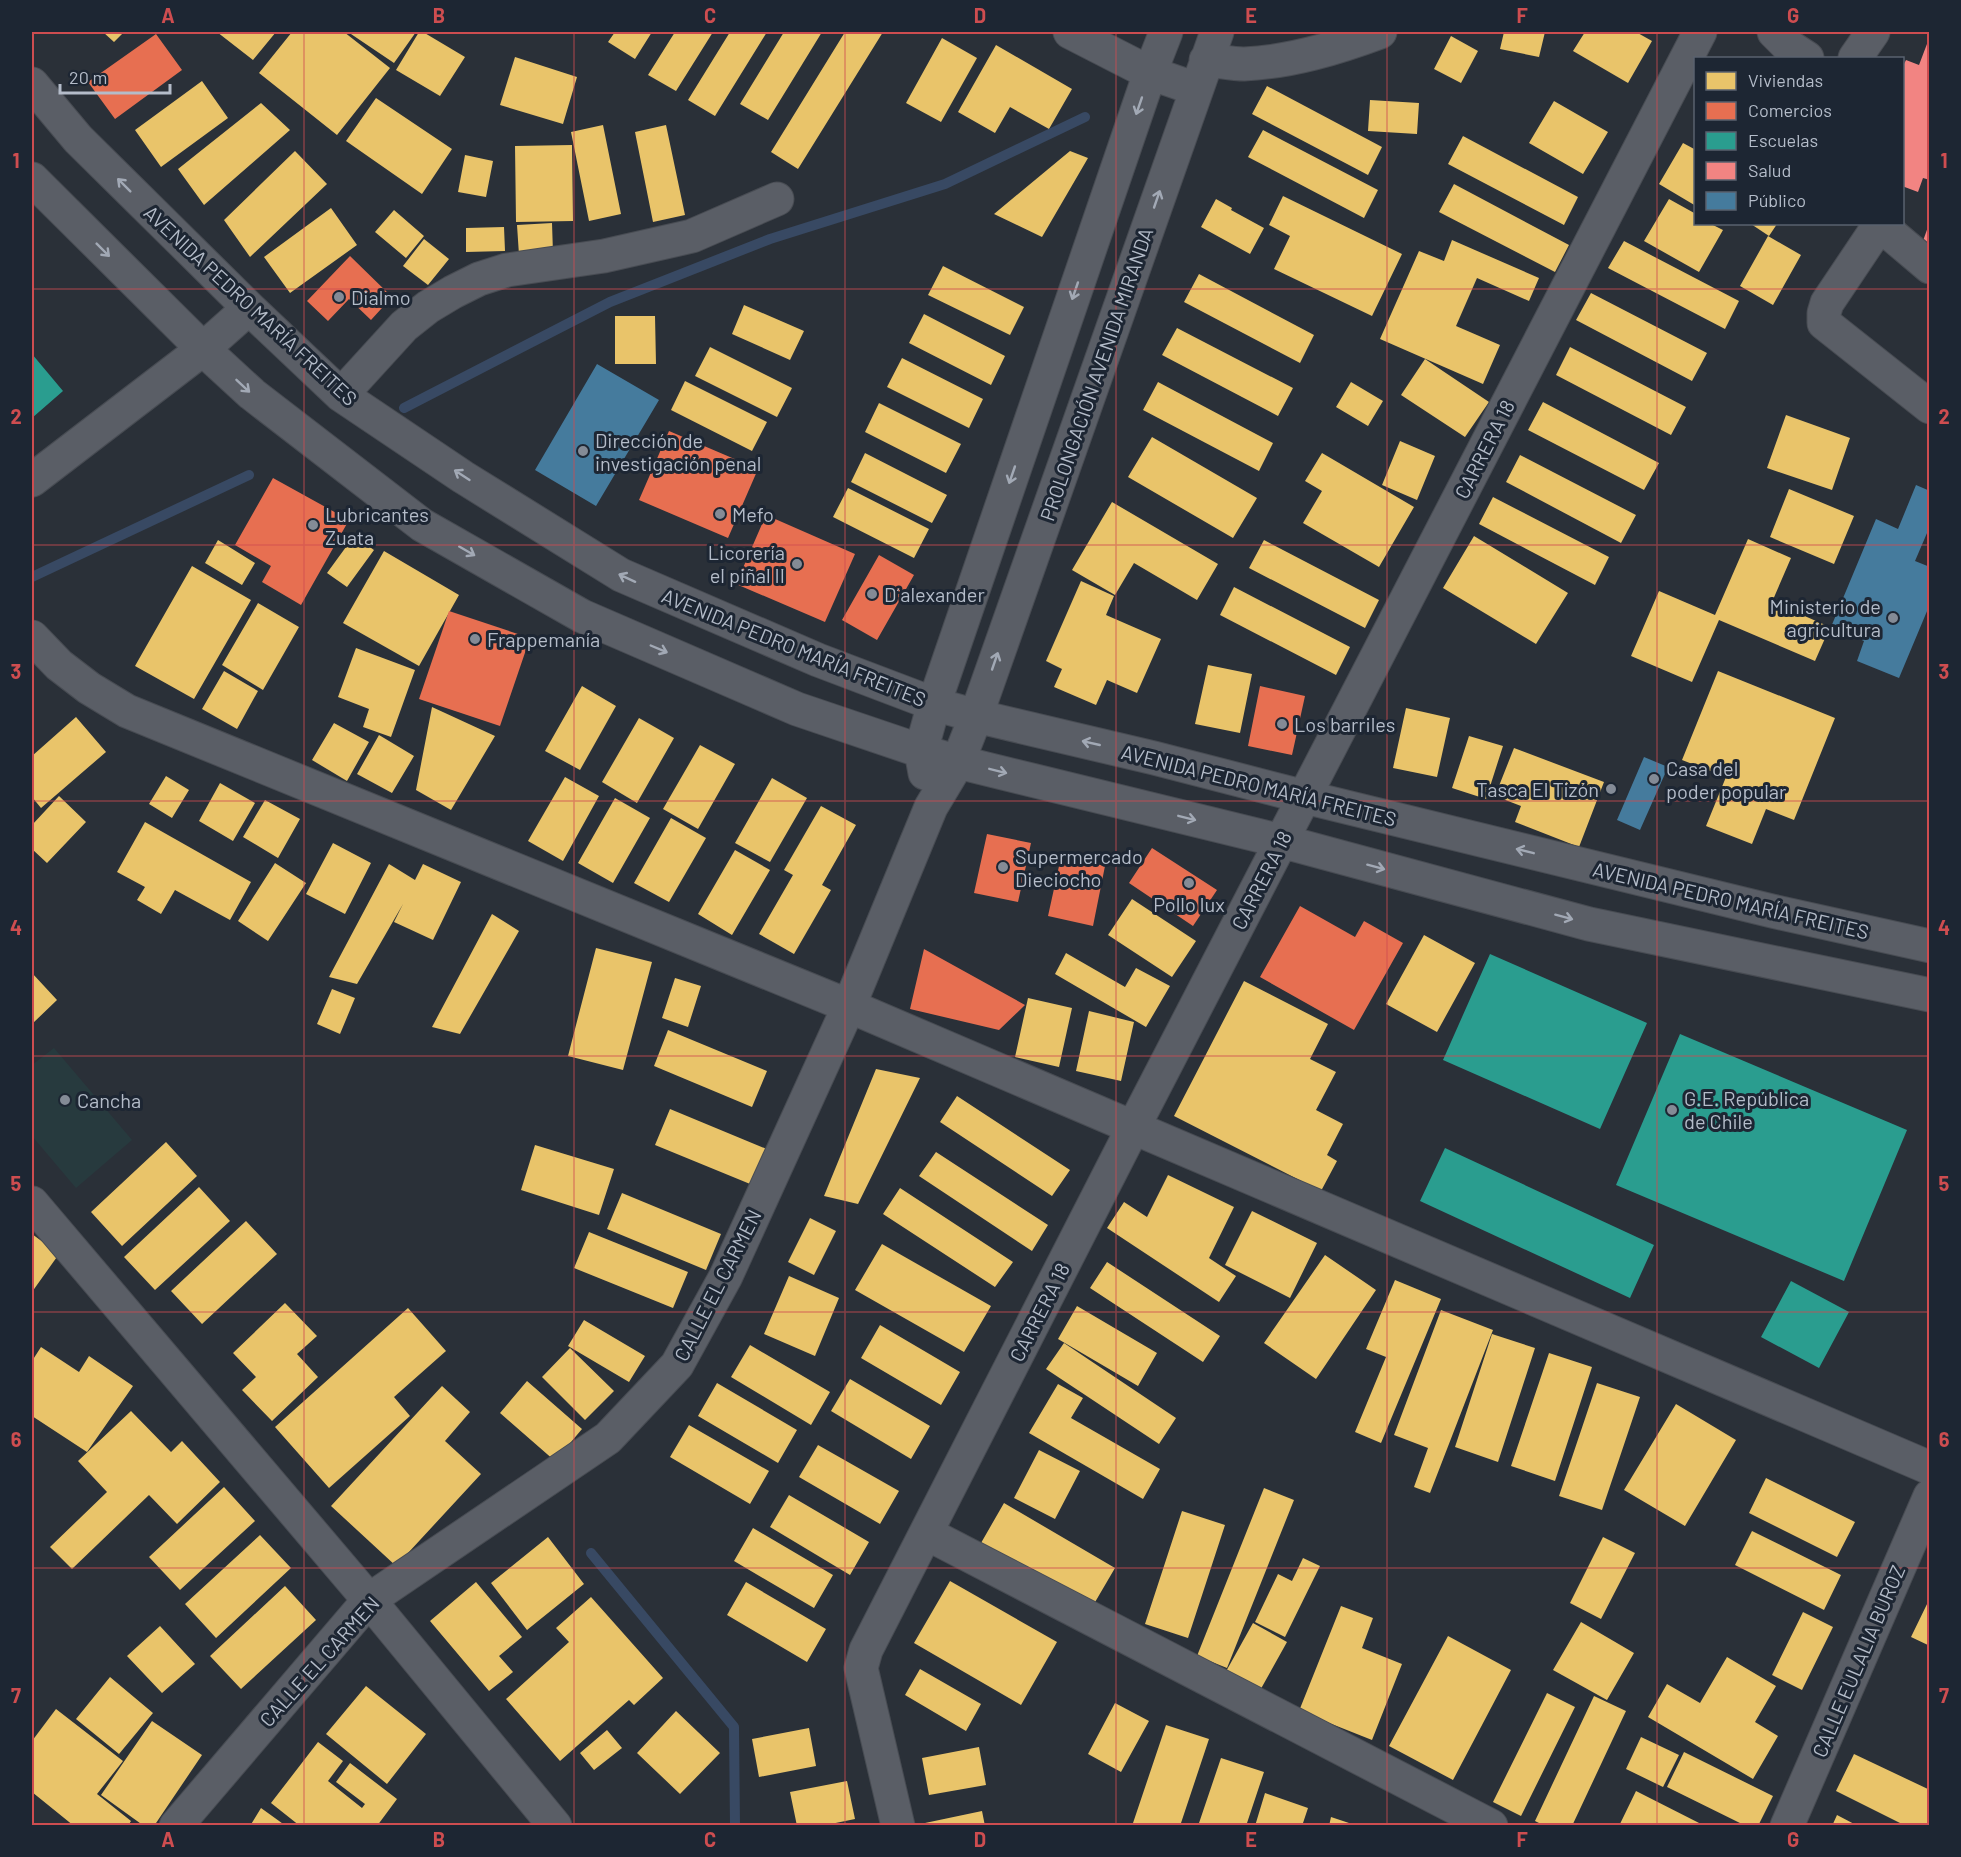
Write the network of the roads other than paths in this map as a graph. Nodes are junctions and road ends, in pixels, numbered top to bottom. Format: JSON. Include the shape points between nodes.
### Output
{"nodes":[{"id":1,"x":1070,"y":32,"type":"edge"},
{"id":2,"x":1166,"y":32,"type":"edge"},
{"id":3,"x":1380,"y":32,"type":"edge"},
{"id":4,"x":1774,"y":32,"type":"edge"},
{"id":5,"x":1873,"y":32,"type":"edge"},
{"id":6,"x":1694,"y":50,"type":"edge"},
{"id":7,"x":1805,"y":57,"type":"edge"},
{"id":8,"x":1856,"y":57,"type":"edge"},
{"id":9,"x":1206,"y":60,"type":"edge"},
{"id":10,"x":1150,"y":73,"type":"junction"},
{"id":11,"x":32,"y":84,"type":"edge"},
{"id":12,"x":32,"y":179,"type":"edge"},
{"id":13,"x":777,"y":199,"type":"dead end"},
{"id":14,"x":1879,"y":225,"type":"edge"},
{"id":15,"x":1881,"y":225,"type":"edge"},
{"id":16,"x":1929,"y":267,"type":"edge"},
{"id":17,"x":249,"y":308,"type":"junction"},
{"id":18,"x":203,"y":349,"type":"junction"},
{"id":19,"x":341,"y":395,"type":"junction"},
{"id":20,"x":1929,"y":407,"type":"edge"},
{"id":21,"x":32,"y":480,"type":"edge"},
{"id":22,"x":32,"y":637,"type":"edge"},
{"id":23,"x":934,"y":704,"type":"junction"},
{"id":24,"x":976,"y":716,"type":"junction"},
{"id":25,"x":921,"y":751,"type":"junction"},
{"id":26,"x":958,"y":762,"type":"junction"},
{"id":27,"x":1305,"y":797,"type":"junction"},
{"id":28,"x":931,"y":807,"type":"junction"},
{"id":29,"x":1281,"y":841,"type":"junction"},
{"id":30,"x":1929,"y":946,"type":"edge"},
{"id":31,"x":1929,"y":995,"type":"edge"},
{"id":32,"x":849,"y":1006,"type":"junction"},
{"id":33,"x":1133,"y":1128,"type":"junction"},
{"id":34,"x":32,"y":1203,"type":"edge"},
{"id":35,"x":1929,"y":1468,"type":"edge"},
{"id":36,"x":1929,"y":1496,"type":"edge"},
{"id":37,"x":926,"y":1533,"type":"junction"},
{"id":38,"x":369,"y":1600,"type":"junction"},
{"id":39,"x":176,"y":1826,"type":"edge"},
{"id":40,"x":555,"y":1826,"type":"edge"},
{"id":41,"x":898,"y":1826,"type":"edge"},
{"id":42,"x":1491,"y":1826,"type":"edge"},
{"id":43,"x":1787,"y":1826,"type":"edge"}],
"edges":[{"from":1,"to":10,"type":"street"},
{"from":2,"to":10,"type":"street"},
{"from":3,"to":9,"type":"street","via":[[1278,60],[1243,64]]},
{"from":4,"to":7,"type":"street"},
{"from":5,"to":8,"type":"street"},
{"from":6,"to":27,"type":"street","name":"CARRERA 18"},
{"from":9,"to":10,"type":"street"},
{"from":24,"to":9,"type":"street","name":"PROLONGACIÓN AVENIDA MIRANDA","one_way":true},
{"from":10,"to":23,"type":"street","one_way":true},
{"from":17,"to":11,"type":"street","name":"AVENIDA PEDRO MARÍA FREITES","one_way":true,"via":[[78,139]]},
{"from":12,"to":18,"type":"street","one_way":true},
{"from":13,"to":19,"type":"street","via":[[692,236],[604,256],[507,270],[479,279],[453,291],[404,326]]},
{"from":14,"to":20,"type":"street","via":[[1827,303],[1824,323]]},
{"from":15,"to":16,"type":"street"},
{"from":17,"to":18,"type":"street"},
{"from":17,"to":19,"type":"street","name":"AVENIDA PEDRO MARÍA FREITES"},
{"from":18,"to":21,"type":"street"},
{"from":18,"to":25,"type":"street","one_way":true,"via":[[252,394],[422,525],[582,616],[797,709]]},
{"from":23,"to":19,"type":"street","name":"AVENIDA PEDRO MARÍA FREITES","one_way":true,"via":[[818,660],[621,575],[463,477]]},
{"from":22,"to":32,"type":"street","via":[[58,665],[127,711]]},
{"from":23,"to":24,"type":"street","name":"AVENIDA PEDRO MARÍA FREITES"},
{"from":23,"to":25,"type":"street"},
{"from":24,"to":26,"type":"street","name":"PROLONGACIÓN AVENIDA MIRANDA"},
{"from":27,"to":24,"type":"street","name":"AVENIDA PEDRO MARÍA FREITES","one_way":true},
{"from":25,"to":26,"type":"street"},
{"from":25,"to":28,"type":"street"},
{"from":26,"to":28,"type":"street","name":"CALLE EL CARMEN"},
{"from":26,"to":29,"type":"street","one_way":true},
{"from":27,"to":29,"type":"street","name":"CARRERA 18"},
{"from":30,"to":27,"type":"street","name":"AVENIDA PEDRO MARÍA FREITES","one_way":true},
{"from":28,"to":32,"type":"street","name":"CALLE EL CARMEN"},
{"from":29,"to":31,"type":"street","one_way":true,"via":[[1589,924]]},
{"from":29,"to":33,"type":"street","name":"CARRERA 18"},
{"from":32,"to":33,"type":"street"},
{"from":32,"to":38,"type":"street","name":"CALLE EL CARMEN","via":[[726,1276],[677,1365],[608,1438]]},
{"from":33,"to":35,"type":"street"},
{"from":33,"to":37,"type":"street","name":"CARRERA 18"},
{"from":34,"to":38,"type":"street"},
{"from":36,"to":43,"type":"street","name":"CALLE EULALIA BUROZ"},
{"from":37,"to":41,"type":"street","name":"CARRERA 18","via":[[866,1650],[861,1668]]},
{"from":37,"to":42,"type":"street"},
{"from":38,"to":39,"type":"street","name":"CALLE EL CARMEN"},
{"from":38,"to":40,"type":"street"}]}
